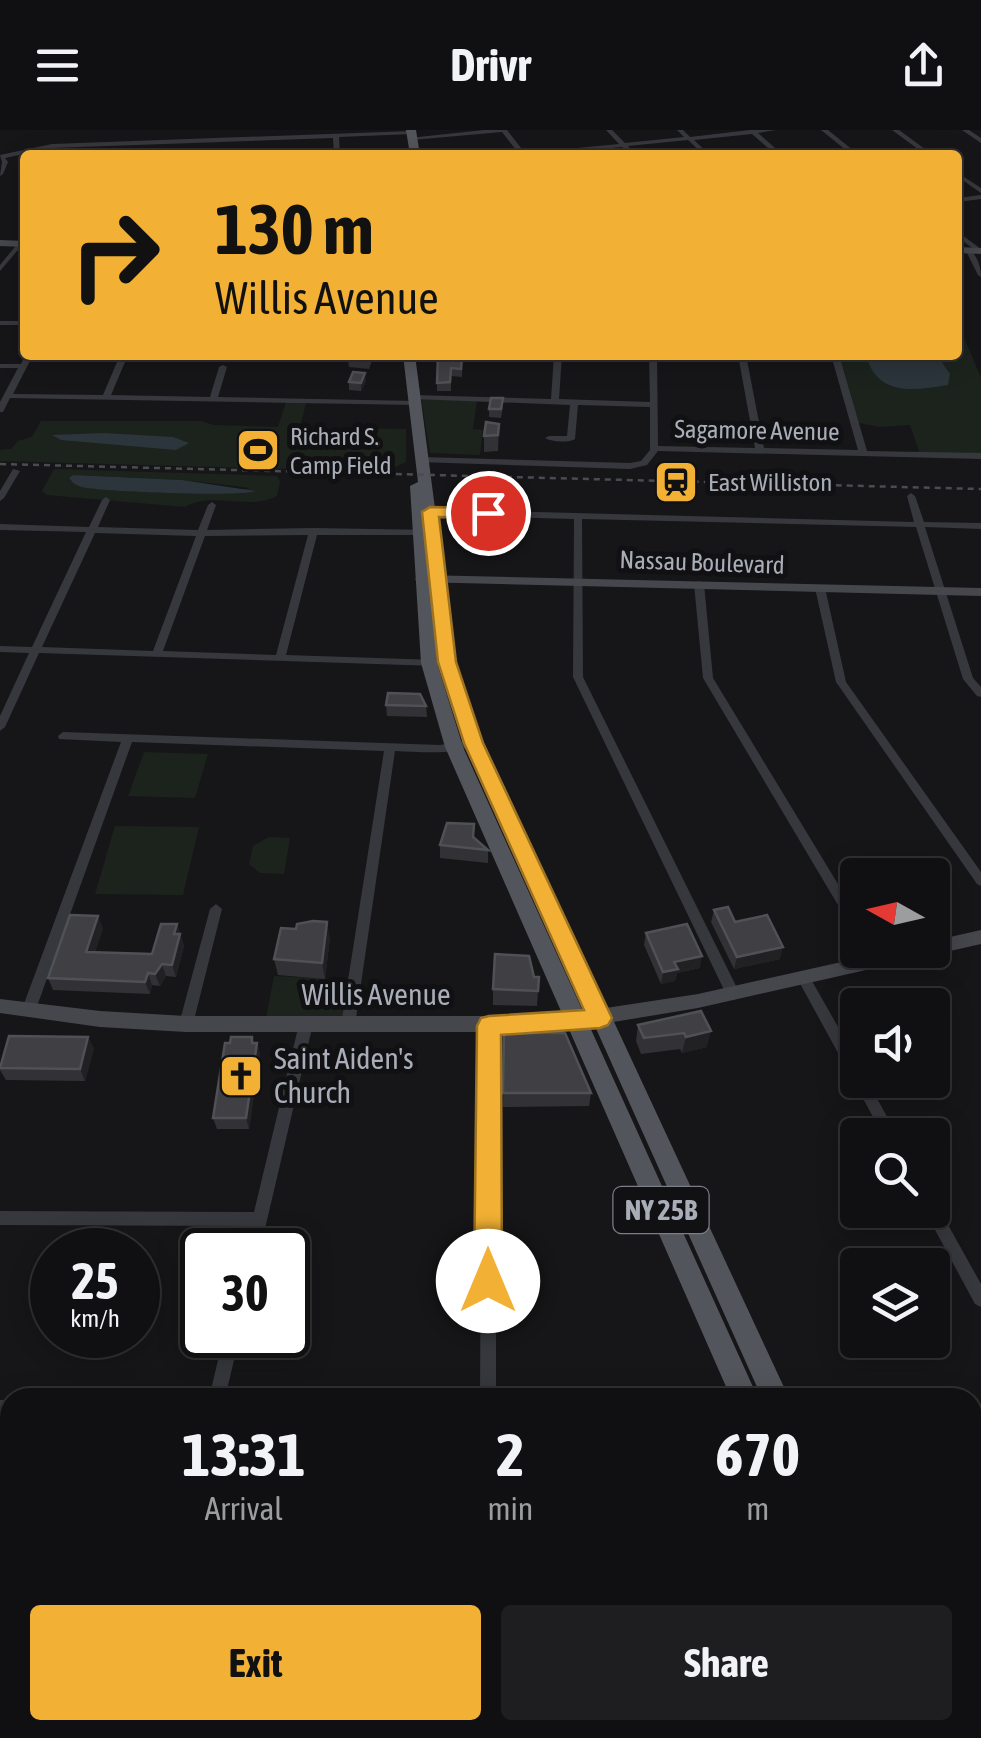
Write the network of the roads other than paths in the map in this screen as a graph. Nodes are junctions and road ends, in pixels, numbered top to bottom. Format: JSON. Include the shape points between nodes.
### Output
{"nodes":[{"id":1,"x":503,"y":130,"type":"edge"},
{"id":2,"x":609,"y":130,"type":"edge"},
{"id":3,"x":680,"y":130,"type":"edge"},
{"id":4,"x":773,"y":130,"type":"edge"},
{"id":5,"x":824,"y":130,"type":"edge"},
{"id":6,"x":895,"y":130,"type":"edge"},
{"id":7,"x":965,"y":130,"type":"edge"},
{"id":8,"x":752,"y":131,"type":"edge"},
{"id":9,"x":412,"y":134,"type":"edge"},
{"id":10,"x":336,"y":136,"type":"junction"},
{"id":11,"x":242,"y":139,"type":"junction"},
{"id":12,"x":689,"y":139,"type":"junction"},
{"id":13,"x":981,"y":141,"type":"edge"},
{"id":14,"x":126,"y":143,"type":"junction"},
{"id":15,"x":623,"y":145,"type":"junction"},
{"id":16,"x":27,"y":150,"type":"edge"},
{"id":17,"x":124,"y":150,"type":"edge"},
{"id":18,"x":241,"y":150,"type":"edge"},
{"id":19,"x":337,"y":150,"type":"edge"},
{"id":20,"x":519,"y":150,"type":"edge"},
{"id":21,"x":573,"y":150,"type":"edge"},
{"id":22,"x":628,"y":150,"type":"edge"},
{"id":23,"x":701,"y":150,"type":"edge"},
{"id":24,"x":774,"y":150,"type":"edge"},
{"id":25,"x":850,"y":150,"type":"edge"},
{"id":26,"x":923,"y":150,"type":"edge"},
{"id":27,"x":1,"y":157,"type":"edge"},
{"id":28,"x":0,"y":174,"type":"edge"},
{"id":29,"x":962,"y":177,"type":"edge"},
{"id":30,"x":981,"y":194,"type":"edge"},
{"id":31,"x":20,"y":247,"type":"edge"},
{"id":32,"x":972,"y":251,"type":"edge"},
{"id":33,"x":0,"y":269,"type":"edge"},
{"id":34,"x":981,"y":276,"type":"edge"},
{"id":35,"x":26,"y":360,"type":"edge"},
{"id":36,"x":122,"y":360,"type":"edge"},
{"id":37,"x":410,"y":360,"type":"edge"},
{"id":38,"x":558,"y":360,"type":"edge"},
{"id":39,"x":653,"y":360,"type":"edge"},
{"id":40,"x":743,"y":360,"type":"edge"},
{"id":41,"x":836,"y":360,"type":"edge"},
{"id":42,"x":0,"y":366,"type":"edge"},
{"id":43,"x":23,"y":366,"type":"junction"},
{"id":44,"x":223,"y":367,"type":"dead end"},
{"id":45,"x":8,"y":396,"type":"junction"},
{"id":46,"x":40,"y":396,"type":"junction"},
{"id":47,"x":107,"y":396,"type":"junction"},
{"id":48,"x":214,"y":397,"type":"junction"},
{"id":49,"x":414,"y":400,"type":"junction"},
{"id":50,"x":555,"y":402,"type":"junction"},
{"id":51,"x":574,"y":402,"type":"junction"},
{"id":52,"x":653,"y":406,"type":"junction"},
{"id":53,"x":0,"y":410,"type":"edge"},
{"id":54,"x":549,"y":438,"type":"dead end"},
{"id":55,"x":654,"y":448,"type":"junction"},
{"id":56,"x":760,"y":450,"type":"junction"},
{"id":57,"x":863,"y":453,"type":"junction"},
{"id":58,"x":981,"y":456,"type":"edge"},
{"id":59,"x":422,"y":462,"type":"junction"},
{"id":60,"x":16,"y":470,"type":"dead end"},
{"id":61,"x":910,"y":496,"type":"dead end"},
{"id":62,"x":0,"y":498,"type":"edge"},
{"id":63,"x":106,"y":500,"type":"dead end"},
{"id":64,"x":212,"y":506,"type":"dead end"},
{"id":65,"x":423,"y":512,"type":"junction"},
{"id":66,"x":578,"y":515,"type":"junction"},
{"id":67,"x":920,"y":524,"type":"junction"},
{"id":68,"x":0,"y":526,"type":"edge"},
{"id":69,"x":981,"y":526,"type":"edge"},
{"id":70,"x":92,"y":529,"type":"junction"},
{"id":71,"x":314,"y":531,"type":"junction"},
{"id":72,"x":425,"y":532,"type":"junction"},
{"id":73,"x":202,"y":533,"type":"junction"},
{"id":74,"x":429,"y":578,"type":"junction"},
{"id":75,"x":578,"y":581,"type":"junction"},
{"id":76,"x":700,"y":584,"type":"junction"},
{"id":77,"x":820,"y":588,"type":"junction"},
{"id":78,"x":941,"y":591,"type":"junction"},
{"id":79,"x":981,"y":592,"type":"edge"},
{"id":80,"x":0,"y":649,"type":"edge"},
{"id":81,"x":36,"y":650,"type":"junction"},
{"id":82,"x":157,"y":654,"type":"junction"},
{"id":83,"x":280,"y":658,"type":"junction"},
{"id":84,"x":438,"y":663,"type":"junction"},
{"id":85,"x":981,"y":694,"type":"edge"},
{"id":86,"x":0,"y":728,"type":"edge"},
{"id":87,"x":63,"y":736,"type":"dead end"},
{"id":88,"x":128,"y":738,"type":"junction"},
{"id":89,"x":464,"y":745,"type":"junction"},
{"id":90,"x":390,"y":747,"type":"junction"},
{"id":91,"x":981,"y":880,"type":"edge"},
{"id":92,"x":840,"y":899,"type":"edge"},
{"id":93,"x":216,"y":909,"type":"dead end"},
{"id":94,"x":980,"y":940,"type":"edge"},
{"id":95,"x":950,"y":945,"type":"edge"},
{"id":96,"x":840,"y":966,"type":"edge"},
{"id":97,"x":803,"y":978,"type":"junction"},
{"id":98,"x":733,"y":994,"type":"junction"},
{"id":99,"x":0,"y":1006,"type":"edge"},
{"id":100,"x":29,"y":1010,"type":"junction"},
{"id":101,"x":589,"y":1020,"type":"junction"},
{"id":102,"x":186,"y":1024,"type":"junction"},
{"id":103,"x":306,"y":1024,"type":"junction"},
{"id":104,"x":348,"y":1025,"type":"junction"},
{"id":105,"x":489,"y":1026,"type":"junction"},
{"id":106,"x":840,"y":1044,"type":"edge"},
{"id":107,"x":0,"y":1218,"type":"edge"},
{"id":108,"x":260,"y":1218,"type":"junction"},
{"id":109,"x":258,"y":1228,"type":"edge"},
{"id":110,"x":942,"y":1228,"type":"edge"},
{"id":111,"x":981,"y":1299,"type":"edge"},
{"id":112,"x":227,"y":1358,"type":"edge"},
{"id":113,"x":219,"y":1388,"type":"edge"},
{"id":114,"x":488,"y":1388,"type":"edge"},
{"id":115,"x":741,"y":1388,"type":"edge"},
{"id":116,"x":771,"y":1388,"type":"edge"}],
"edges":[{"from":1,"to":9,"type":"street"},
{"from":1,"to":20,"type":"street"},
{"from":2,"to":15,"type":"street"},
{"from":3,"to":12,"type":"street"},
{"from":4,"to":8,"type":"street"},
{"from":5,"to":25,"type":"street"},
{"from":6,"to":26,"type":"street"},
{"from":7,"to":13,"type":"street"},
{"from":8,"to":12,"type":"street"},
{"from":8,"to":24,"type":"street"},
{"from":9,"to":10,"type":"street"},
{"from":10,"to":11,"type":"street"},
{"from":10,"to":19,"type":"street"},
{"from":11,"to":14,"type":"street"},
{"from":11,"to":18,"type":"street"},
{"from":12,"to":15,"type":"street"},
{"from":12,"to":23,"type":"street"},
{"from":14,"to":16,"type":"street"},
{"from":14,"to":17,"type":"street"},
{"from":15,"to":21,"type":"street"},
{"from":15,"to":22,"type":"street"},
{"from":27,"to":28,"type":"street"},
{"from":29,"to":30,"type":"street"},
{"from":31,"to":33,"type":"street"},
{"from":32,"to":34,"type":"street"},
{"from":35,"to":43,"type":"street"},
{"from":36,"to":47,"type":"street"},
{"from":37,"to":49,"type":"main road","number":"NY 25B"},
{"from":38,"to":50,"type":"street"},
{"from":39,"to":52,"type":"street"},
{"from":40,"to":56,"type":"street"},
{"from":41,"to":57,"type":"street"},
{"from":42,"to":43,"type":"street"},
{"from":43,"to":45,"type":"street"},
{"from":44,"to":48,"type":"street"},
{"from":45,"to":46,"type":"street"},
{"from":45,"to":53,"type":"street"},
{"from":46,"to":47,"type":"street"},
{"from":46,"to":53,"type":"street"},
{"from":47,"to":48,"type":"street"},
{"from":48,"to":49,"type":"street"},
{"from":49,"to":50,"type":"street"},
{"from":49,"to":59,"type":"main road","number":"NY 25B"},
{"from":50,"to":51,"type":"street"},
{"from":51,"to":52,"type":"street"},
{"from":51,"to":54,"type":"street","via":[[571,439]]},
{"from":52,"to":55,"type":"street"},
{"from":55,"to":56,"type":"street","name":"Sagamore Avenue"},
{"from":55,"to":59,"type":"street","name":"Sagamore Avenue","via":[[648,461],[634,466]]},
{"from":56,"to":57,"type":"street","name":"Sagamore Avenue"},
{"from":57,"to":58,"type":"street","name":"Sagamore Avenue"},
{"from":59,"to":65,"type":"main road","number":"NY 25B","via":[[416,489]]},
{"from":60,"to":62,"type":"street"},
{"from":61,"to":67,"type":"street"},
{"from":63,"to":70,"type":"street"},
{"from":64,"to":73,"type":"street"},
{"from":65,"to":66,"type":"street"},
{"from":65,"to":72,"type":"main road","number":"NY 25B"},
{"from":66,"to":67,"type":"street"},
{"from":66,"to":75,"type":"street"},
{"from":67,"to":69,"type":"street"},
{"from":67,"to":78,"type":"street"},
{"from":68,"to":70,"type":"street"},
{"from":70,"to":73,"type":"street"},
{"from":70,"to":81,"type":"street"},
{"from":71,"to":72,"type":"street"},
{"from":71,"to":73,"type":"street"},
{"from":71,"to":83,"type":"street"},
{"from":72,"to":74,"type":"main road","number":"NY 25B"},
{"from":73,"to":82,"type":"street"},
{"from":74,"to":75,"type":"main road","name":"Nassau Boulevard"},
{"from":74,"to":84,"type":"main road","number":"NY 25B"},
{"from":75,"to":76,"type":"main road","name":"Nassau Boulevard"},
{"from":75,"to":98,"type":"street","via":[[578,677]]},
{"from":76,"to":77,"type":"main road","name":"Nassau Boulevard"},
{"from":76,"to":92,"type":"street","via":[[708,678]]},
{"from":77,"to":78,"type":"main road","name":"Nassau Boulevard"},
{"from":77,"to":91,"type":"street","via":[[840,682]]},
{"from":78,"to":79,"type":"main road","name":"Nassau Boulevard"},
{"from":78,"to":85,"type":"street","via":[[968,679]]},
{"from":80,"to":81,"type":"street"},
{"from":81,"to":82,"type":"street"},
{"from":81,"to":86,"type":"street"},
{"from":82,"to":83,"type":"street"},
{"from":83,"to":84,"type":"street"},
{"from":84,"to":89,"type":"main road","number":"NY 25B"},
{"from":87,"to":88,"type":"street"},
{"from":88,"to":90,"type":"street"},
{"from":88,"to":100,"type":"street"},
{"from":89,"to":90,"type":"street"},
{"from":89,"to":101,"type":"main road","number":"NY 25B"},
{"from":90,"to":104,"type":"street"},
{"from":93,"to":102,"type":"street"},
{"from":94,"to":95,"type":"main road","name":"Willis Avenue"},
{"from":96,"to":97,"type":"main road","name":"Willis Avenue"},
{"from":97,"to":98,"type":"main road","name":"Willis Avenue"},
{"from":97,"to":106,"type":"street"},
{"from":98,"to":101,"type":"main road","name":"Willis Avenue"},
{"from":99,"to":100,"type":"main road","name":"Willis Avenue"},
{"from":100,"to":102,"type":"main road","name":"Willis Avenue"},
{"from":101,"to":105,"type":"main road","name":"Willis Avenue"},
{"from":101,"to":115,"type":"main road","number":"NY 25B"},
{"from":101,"to":116,"type":"main road","number":"NY 25B"},
{"from":102,"to":103,"type":"main road","name":"Willis Avenue"},
{"from":103,"to":104,"type":"main road","name":"Willis Avenue"},
{"from":103,"to":108,"type":"street"},
{"from":104,"to":105,"type":"main road","name":"Willis Avenue"},
{"from":105,"to":114,"type":"street"},
{"from":107,"to":108,"type":"street"},
{"from":108,"to":109,"type":"street"},
{"from":110,"to":111,"type":"street"},
{"from":112,"to":113,"type":"street"}]}
